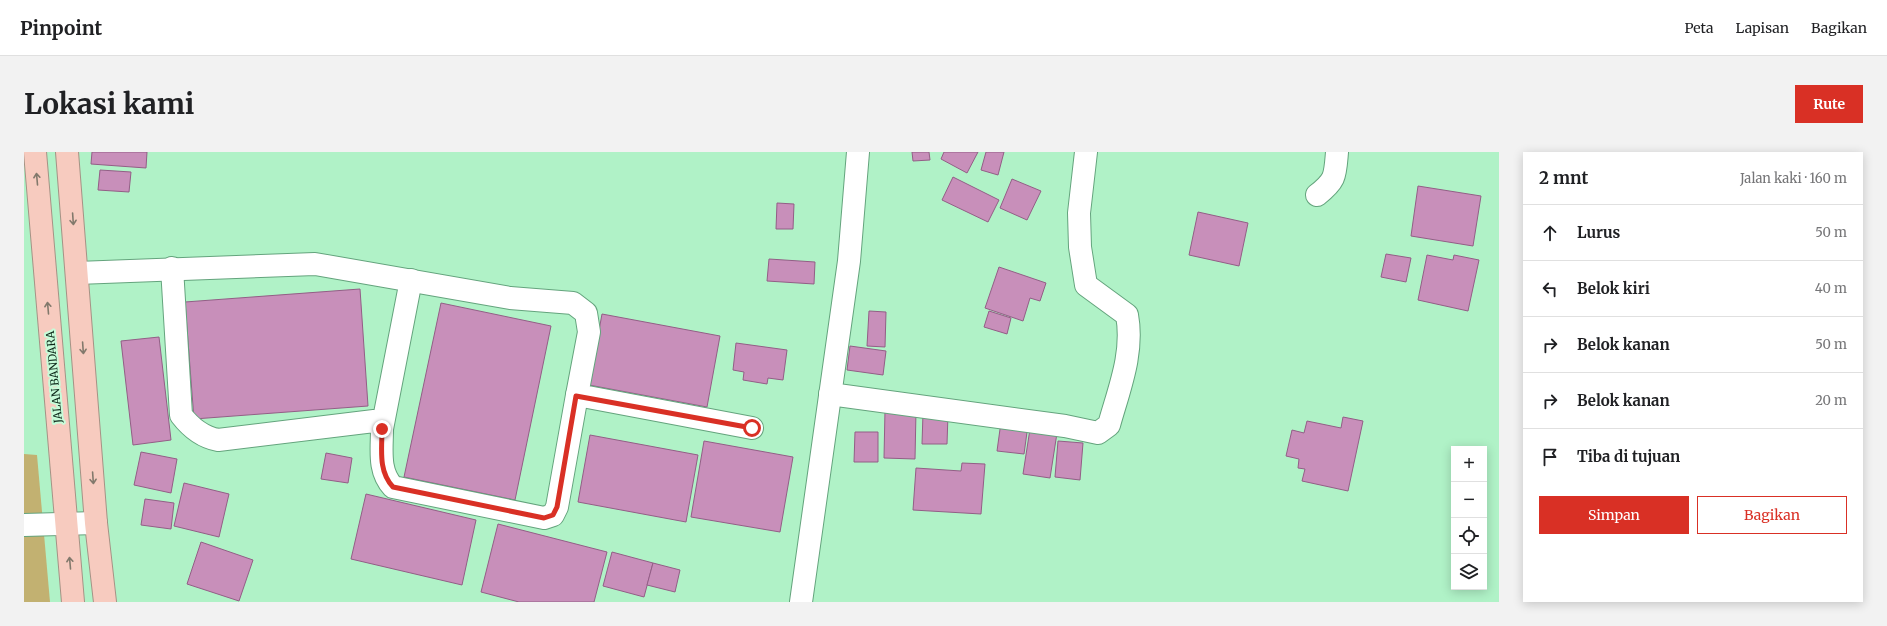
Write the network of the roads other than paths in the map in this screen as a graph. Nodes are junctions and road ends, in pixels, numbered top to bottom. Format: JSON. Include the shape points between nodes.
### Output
{"nodes":[{"id":1,"x":35,"y":152,"type":"edge"},
{"id":2,"x":67,"y":152,"type":"edge"},
{"id":3,"x":858,"y":152,"type":"edge"},
{"id":4,"x":1086,"y":152,"type":"edge"},
{"id":5,"x":1337,"y":152,"type":"edge"},
{"id":6,"x":1318,"y":196,"type":"dead end"},
{"id":7,"x":172,"y":268,"type":"junction"},
{"id":8,"x":77,"y":273,"type":"junction"},
{"id":9,"x":411,"y":280,"type":"junction"},
{"id":10,"x":830,"y":394,"type":"junction"},
{"id":11,"x":576,"y":396,"type":"junction"},
{"id":12,"x":752,"y":428,"type":"dead end"},
{"id":13,"x":382,"y":429,"type":"junction"},
{"id":14,"x":66,"y":523,"type":"junction"},
{"id":15,"x":96,"y":523,"type":"junction"},
{"id":16,"x":24,"y":525,"type":"edge"},
{"id":17,"x":73,"y":602,"type":"edge"},
{"id":18,"x":105,"y":602,"type":"edge"},
{"id":19,"x":801,"y":602,"type":"edge"}],
"edges":[{"from":14,"to":1,"type":"highway","name":"JALAN BANDARA","one_way":true},
{"from":2,"to":8,"type":"highway","one_way":true},
{"from":3,"to":10,"type":"street","via":[[849,261]]},
{"from":4,"to":10,"type":"street","via":[[1079,213],[1080,247],[1086,285],[1127,315],[1130,329],[1127,362],[1109,425],[1104,430],[1098,434],[1065,426]]},
{"from":5,"to":6,"type":"street","via":[[1336,174],[1330,185]]},
{"from":7,"to":8,"type":"street"},
{"from":7,"to":9,"type":"street","via":[[315,264]]},
{"from":7,"to":13,"type":"street","via":[[181,415],[189,426],[208,438],[218,440],[374,421],[379,423]]},
{"from":8,"to":15,"type":"highway","one_way":true},
{"from":9,"to":11,"type":"street","via":[[510,298],[574,303],[586,313],[588,332]]},
{"from":9,"to":13,"type":"street"},
{"from":10,"to":19,"type":"street"},
{"from":11,"to":12,"type":"street"},
{"from":11,"to":13,"type":"street","via":[[557,507],[553,515],[544,518],[393,487],[382,470]]},
{"from":14,"to":15,"type":"street"},
{"from":14,"to":16,"type":"street"},
{"from":17,"to":14,"type":"highway","name":"JALAN BANDARA","one_way":true},
{"from":15,"to":18,"type":"highway"}]}
